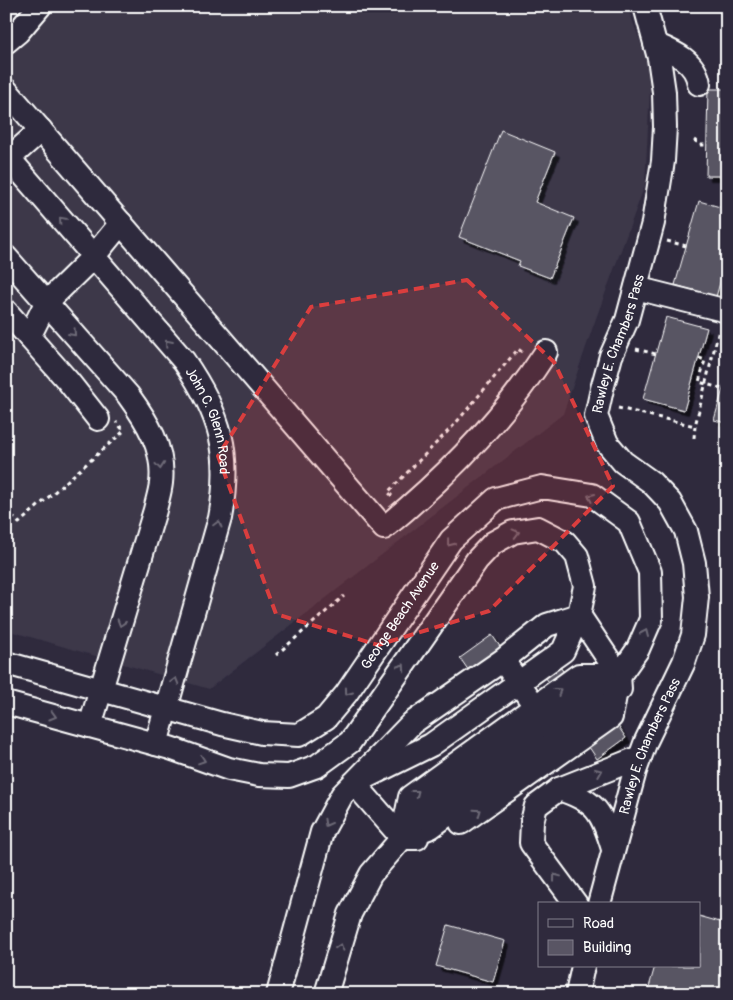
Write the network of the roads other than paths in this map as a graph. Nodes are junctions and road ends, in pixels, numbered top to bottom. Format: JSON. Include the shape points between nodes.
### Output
{"nodes":[{"id":1,"x":40,"y":6,"type":"edge"},
{"id":2,"x":645,"y":6,"type":"edge"},
{"id":3,"x":6,"y":42,"type":"edge"},
{"id":4,"x":655,"y":44,"type":"junction"},
{"id":5,"x":699,"y":84,"type":"dead end"},
{"id":6,"x":6,"y":90,"type":"edge"},
{"id":7,"x":41,"y":130,"type":"junction"},
{"id":8,"x":7,"y":158,"type":"edge"},
{"id":9,"x":121,"y":223,"type":"junction"},
{"id":10,"x":94,"y":256,"type":"junction"},
{"id":11,"x":6,"y":257,"type":"edge"},
{"id":12,"x":636,"y":288,"type":"junction"},
{"id":13,"x":46,"y":303,"type":"junction"},
{"id":14,"x":6,"y":311,"type":"edge"},
{"id":15,"x":726,"y":311,"type":"edge"},
{"id":16,"x":29,"y":337,"type":"junction"},
{"id":17,"x":535,"y":352,"type":"road end"},
{"id":18,"x":105,"y":418,"type":"road end"},
{"id":19,"x":579,"y":615,"type":"junction"},
{"id":20,"x":526,"y":640,"type":"junction"},
{"id":21,"x":6,"y":663,"type":"edge"},
{"id":22,"x":510,"y":671,"type":"junction"},
{"id":23,"x":619,"y":675,"type":"junction"},
{"id":24,"x":101,"y":690,"type":"junction"},
{"id":25,"x":456,"y":692,"type":"junction"},
{"id":26,"x":6,"y":703,"type":"edge"},
{"id":27,"x":167,"y":709,"type":"junction"},
{"id":28,"x":90,"y":726,"type":"junction"},
{"id":29,"x":551,"y":728,"type":"junction"},
{"id":30,"x":156,"y":744,"type":"junction"},
{"id":31,"x":640,"y":757,"type":"junction"},
{"id":32,"x":354,"y":783,"type":"junction"},
{"id":33,"x":559,"y":789,"type":"junction"},
{"id":34,"x":402,"y":838,"type":"junction"},
{"id":35,"x":613,"y":849,"type":"junction"},
{"id":36,"x":575,"y":902,"type":"edge"},
{"id":37,"x":600,"y":902,"type":"edge"},
{"id":38,"x":582,"y":968,"type":"edge"},
{"id":39,"x":278,"y":994,"type":"edge"},
{"id":40,"x":326,"y":994,"type":"edge"},
{"id":41,"x":576,"y":994,"type":"edge"}],
"edges":[{"from":1,"to":3,"type":"street"},
{"from":2,"to":4,"type":"street","name":"Rawley E. Chambers Pass"},
{"from":4,"to":5,"type":"street","via":[[677,53],[691,65]]},
{"from":4,"to":12,"type":"street","name":"Rawley E. Chambers Pass","via":[[664,92],[663,161],[653,223]]},
{"from":6,"to":7,"type":"street"},
{"from":7,"to":8,"type":"street"},
{"from":7,"to":9,"type":"street"},
{"from":10,"to":8,"type":"street","name":"John C. Glenn Road","one_way":true},
{"from":9,"to":10,"type":"street"},
{"from":9,"to":17,"type":"street","via":[[384,528],[454,466],[493,423],[526,383]]},
{"from":10,"to":13,"type":"street"},
{"from":27,"to":10,"type":"street","name":"John C. Glenn Road","one_way":true,"via":[[220,518],[225,493],[224,453],[214,413],[202,388],[184,361]]},
{"from":11,"to":13,"type":"street"},
{"from":12,"to":15,"type":"street"},
{"from":12,"to":31,"type":"street","name":"Rawley E. Chambers Pass","via":[[627,320],[611,356],[596,416],[612,450],[670,502],[686,531],[694,563],[697,598],[693,635],[684,662]]},
{"from":13,"to":16,"type":"street"},
{"from":13,"to":24,"type":"street","one_way":true,"via":[[145,418],[156,440],[160,460],[162,482],[155,510]]},
{"from":14,"to":16,"type":"street"},
{"from":16,"to":18,"type":"street"},
{"from":19,"to":20,"type":"street","via":[[547,626]]},
{"from":19,"to":22,"type":"street"},
{"from":19,"to":23,"type":"street"},
{"from":30,"to":19,"type":"street","one_way":true,"via":[[229,769],[259,775],[289,776],[317,766],[350,742],[477,560],[493,543],[514,532],[538,528],[565,542],[577,556],[585,586]]},
{"from":20,"to":22,"type":"street"},
{"from":20,"to":25,"type":"street","via":[[503,642],[462,670]]},
{"from":21,"to":24,"type":"street","name":"George Beach Avenue"},
{"from":22,"to":25,"type":"street"},
{"from":22,"to":29,"type":"street"},
{"from":22,"to":32,"type":"street"},
{"from":23,"to":27,"type":"street","name":"George Beach Avenue","one_way":true,"via":[[638,649],[651,619],[650,572],[629,522],[592,495],[542,487],[496,499],[451,540],[346,694],[326,718],[299,734],[262,733]]},
{"from":23,"to":29,"type":"street","name":"George Beach Avenue","via":[[600,703]]},
{"from":29,"to":23,"type":"street","one_way":true,"via":[[579,675]]},
{"from":23,"to":29,"type":"street","via":[[623,722],[616,732],[586,752]]},
{"from":24,"to":27,"type":"street","name":"George Beach Avenue"},
{"from":24,"to":28,"type":"street"},
{"from":25,"to":32,"type":"street","via":[[412,723]]},
{"from":26,"to":28,"type":"street","one_way":true},
{"from":27,"to":30,"type":"street","name":"John C. Glenn Road"},
{"from":28,"to":30,"type":"street"},
{"from":34,"to":29,"type":"street","one_way":true,"via":[[431,827]]},
{"from":34,"to":29,"type":"street","one_way":true,"via":[[410,797]]},
{"from":33,"to":31,"type":"street","one_way":true},
{"from":31,"to":35,"type":"street","name":"Rawley E. Chambers Pass"},
{"from":32,"to":34,"type":"street"},
{"from":32,"to":39,"type":"street","one_way":true,"via":[[342,795],[322,832]]},
{"from":33,"to":35,"type":"street","via":[[579,795],[598,811]]},
{"from":36,"to":33,"type":"street","one_way":true,"via":[[531,843],[536,806]]},
{"from":40,"to":34,"type":"street","one_way":true,"via":[[350,914],[371,874]]},
{"from":35,"to":37,"type":"street","name":"Rawley E. Chambers Pass"},
{"from":38,"to":41,"type":"street"}]}
